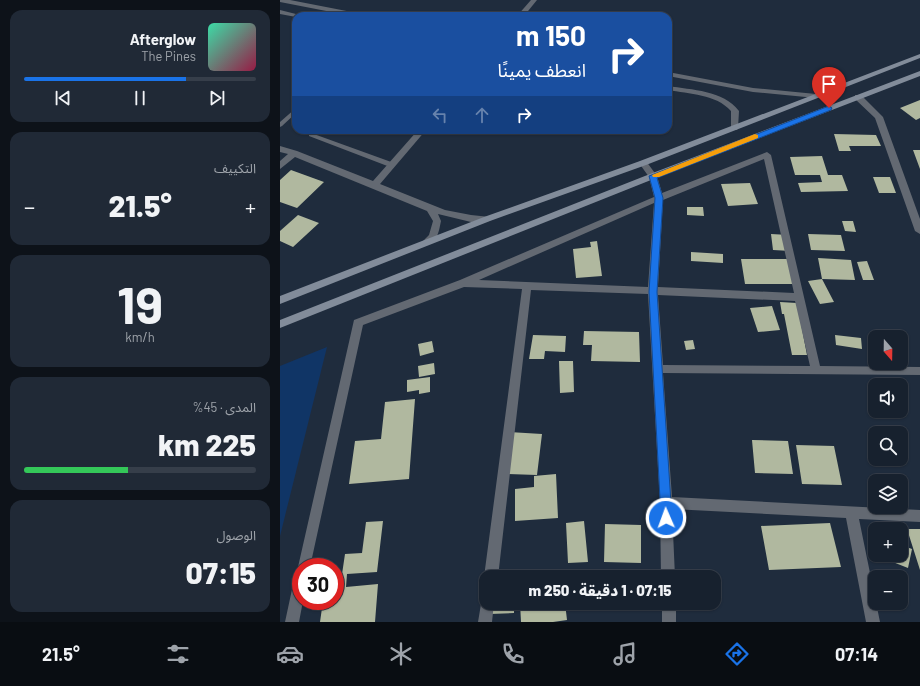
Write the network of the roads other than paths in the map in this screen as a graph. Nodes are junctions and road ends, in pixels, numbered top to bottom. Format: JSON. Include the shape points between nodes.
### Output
{"nodes":[{"id":1,"x":534,"y":0,"type":"edge"},
{"id":2,"x":282,"y":2,"type":"edge"},
{"id":3,"x":280,"y":12,"type":"edge"},
{"id":4,"x":339,"y":12,"type":"edge"},
{"id":5,"x":524,"y":12,"type":"edge"},
{"id":6,"x":292,"y":14,"type":"edge"},
{"id":7,"x":920,"y":56,"type":"edge"},
{"id":8,"x":920,"y":73,"type":"edge"},
{"id":9,"x":672,"y":75,"type":"edge"},
{"id":10,"x":672,"y":89,"type":"edge"},
{"id":11,"x":816,"y":96,"type":"junction"},
{"id":12,"x":858,"y":97,"type":"junction"},
{"id":13,"x":292,"y":114,"type":"edge"},
{"id":14,"x":280,"y":125,"type":"edge"},
{"id":15,"x":734,"y":128,"type":"junction"},
{"id":16,"x":419,"y":134,"type":"edge"},
{"id":17,"x":311,"y":135,"type":"dead end"},
{"id":18,"x":280,"y":148,"type":"edge"},
{"id":19,"x":294,"y":153,"type":"junction"},
{"id":20,"x":643,"y":163,"type":"junction"},
{"id":21,"x":392,"y":165,"type":"junction"},
{"id":22,"x":280,"y":166,"type":"edge"},
{"id":23,"x":653,"y":176,"type":"junction"},
{"id":24,"x":375,"y":185,"type":"junction"},
{"id":25,"x":659,"y":198,"type":"junction"},
{"id":26,"x":431,"y":209,"type":"junction"},
{"id":27,"x":487,"y":219,"type":"junction"},
{"id":28,"x":920,"y":231,"type":"edge"},
{"id":29,"x":427,"y":242,"type":"junction"},
{"id":30,"x":463,"y":283,"type":"junction"},
{"id":31,"x":527,"y":285,"type":"junction"},
{"id":32,"x":653,"y":292,"type":"junction"},
{"id":33,"x":800,"y":297,"type":"junction"},
{"id":34,"x":280,"y":300,"type":"edge"},
{"id":35,"x":280,"y":324,"type":"edge"},
{"id":36,"x":657,"y":369,"type":"junction"},
{"id":37,"x":816,"y":370,"type":"junction"},
{"id":38,"x":920,"y":371,"type":"edge"},
{"id":39,"x":666,"y":503,"type":"junction"},
{"id":40,"x":851,"y":512,"type":"junction"},
{"id":41,"x":920,"y":516,"type":"edge"},
{"id":42,"x":306,"y":558,"type":"edge"},
{"id":43,"x":492,"y":570,"type":"edge"},
{"id":44,"x":668,"y":570,"type":"edge"},
{"id":45,"x":295,"y":610,"type":"edge"},
{"id":46,"x":486,"y":610,"type":"edge"},
{"id":47,"x":669,"y":610,"type":"edge"},
{"id":48,"x":292,"y":622,"type":"edge"},
{"id":49,"x":485,"y":622,"type":"edge"},
{"id":50,"x":669,"y":622,"type":"edge"},
{"id":51,"x":873,"y":622,"type":"edge"}],
"edges":[{"from":1,"to":5,"type":"street"},
{"from":2,"to":4,"type":"street"},
{"from":3,"to":6,"type":"street"},
{"from":7,"to":11,"type":"main road"},
{"from":8,"to":12,"type":"main road"},
{"from":9,"to":11,"type":"street","via":[[753,90]]},
{"from":10,"to":15,"type":"street","via":[[713,97],[727,103],[735,112]]},
{"from":11,"to":15,"type":"main road"},
{"from":12,"to":23,"type":"main road"},
{"from":12,"to":28,"type":"street","via":[[879,118]]},
{"from":13,"to":14,"type":"lane"},
{"from":15,"to":20,"type":"main road"},
{"from":16,"to":21,"type":"street"},
{"from":17,"to":21,"type":"lane"},
{"from":18,"to":19,"type":"street"},
{"from":19,"to":22,"type":"street"},
{"from":19,"to":24,"type":"street"},
{"from":20,"to":23,"type":"street"},
{"from":20,"to":27,"type":"main road"},
{"from":21,"to":24,"type":"street"},
{"from":23,"to":25,"type":"street"},
{"from":23,"to":35,"type":"main road"},
{"from":24,"to":26,"type":"street"},
{"from":25,"to":30,"type":"street"},
{"from":25,"to":32,"type":"street"},
{"from":25,"to":33,"type":"street","via":[[767,154]]},
{"from":26,"to":27,"type":"street","via":[[457,218]]},
{"from":26,"to":29,"type":"street","via":[[437,221],[433,236]]},
{"from":27,"to":29,"type":"main road"},
{"from":29,"to":34,"type":"main road"},
{"from":30,"to":31,"type":"street"},
{"from":30,"to":42,"type":"street","via":[[358,323]]},
{"from":31,"to":32,"type":"street"},
{"from":31,"to":43,"type":"street"},
{"from":32,"to":33,"type":"street"},
{"from":32,"to":36,"type":"street"},
{"from":33,"to":37,"type":"street"},
{"from":36,"to":37,"type":"street"},
{"from":36,"to":39,"type":"street"},
{"from":37,"to":38,"type":"street"},
{"from":39,"to":40,"type":"street"},
{"from":39,"to":44,"type":"street"},
{"from":40,"to":41,"type":"street"},
{"from":40,"to":51,"type":"street"},
{"from":45,"to":48,"type":"street"},
{"from":46,"to":49,"type":"street"},
{"from":47,"to":50,"type":"street"}]}
